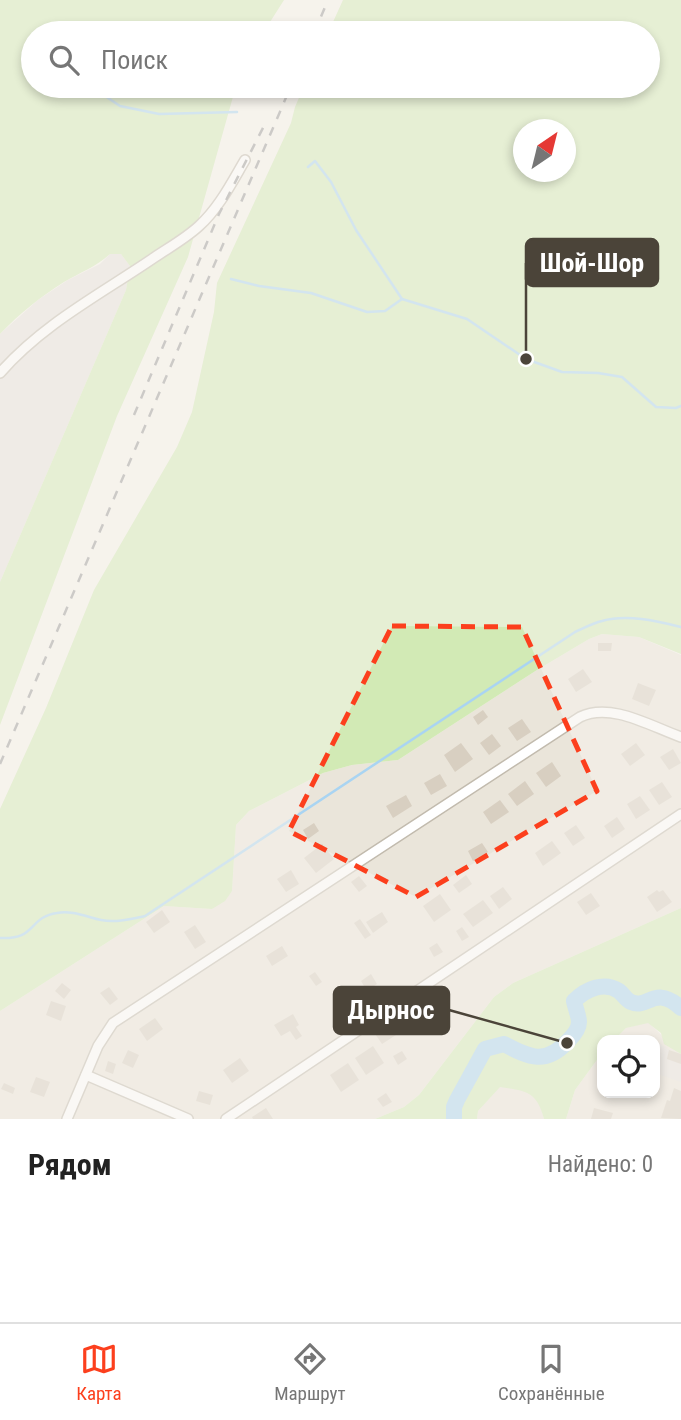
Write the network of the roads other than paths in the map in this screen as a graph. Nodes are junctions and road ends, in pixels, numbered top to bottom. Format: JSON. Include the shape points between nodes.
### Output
{"nodes":[{"id":1,"x":246,"y":160,"type":"dead end"},
{"id":2,"x":0,"y":373,"type":"edge"},
{"id":3,"x":681,"y":737,"type":"edge"},
{"id":4,"x":681,"y":814,"type":"edge"},
{"id":5,"x":86,"y":1075,"type":"junction"},
{"id":6,"x":67,"y":1119,"type":"edge"},
{"id":7,"x":188,"y":1119,"type":"edge"},
{"id":8,"x":226,"y":1119,"type":"edge"}],
"edges":[{"from":1,"to":2,"type":"street","via":[[200,225],[54,323]]},
{"from":3,"to":5,"type":"street","via":[[612,712],[593,711],[580,717],[113,1023]]},
{"from":4,"to":8,"type":"street"},
{"from":5,"to":6,"type":"street"},
{"from":5,"to":7,"type":"street"}]}
